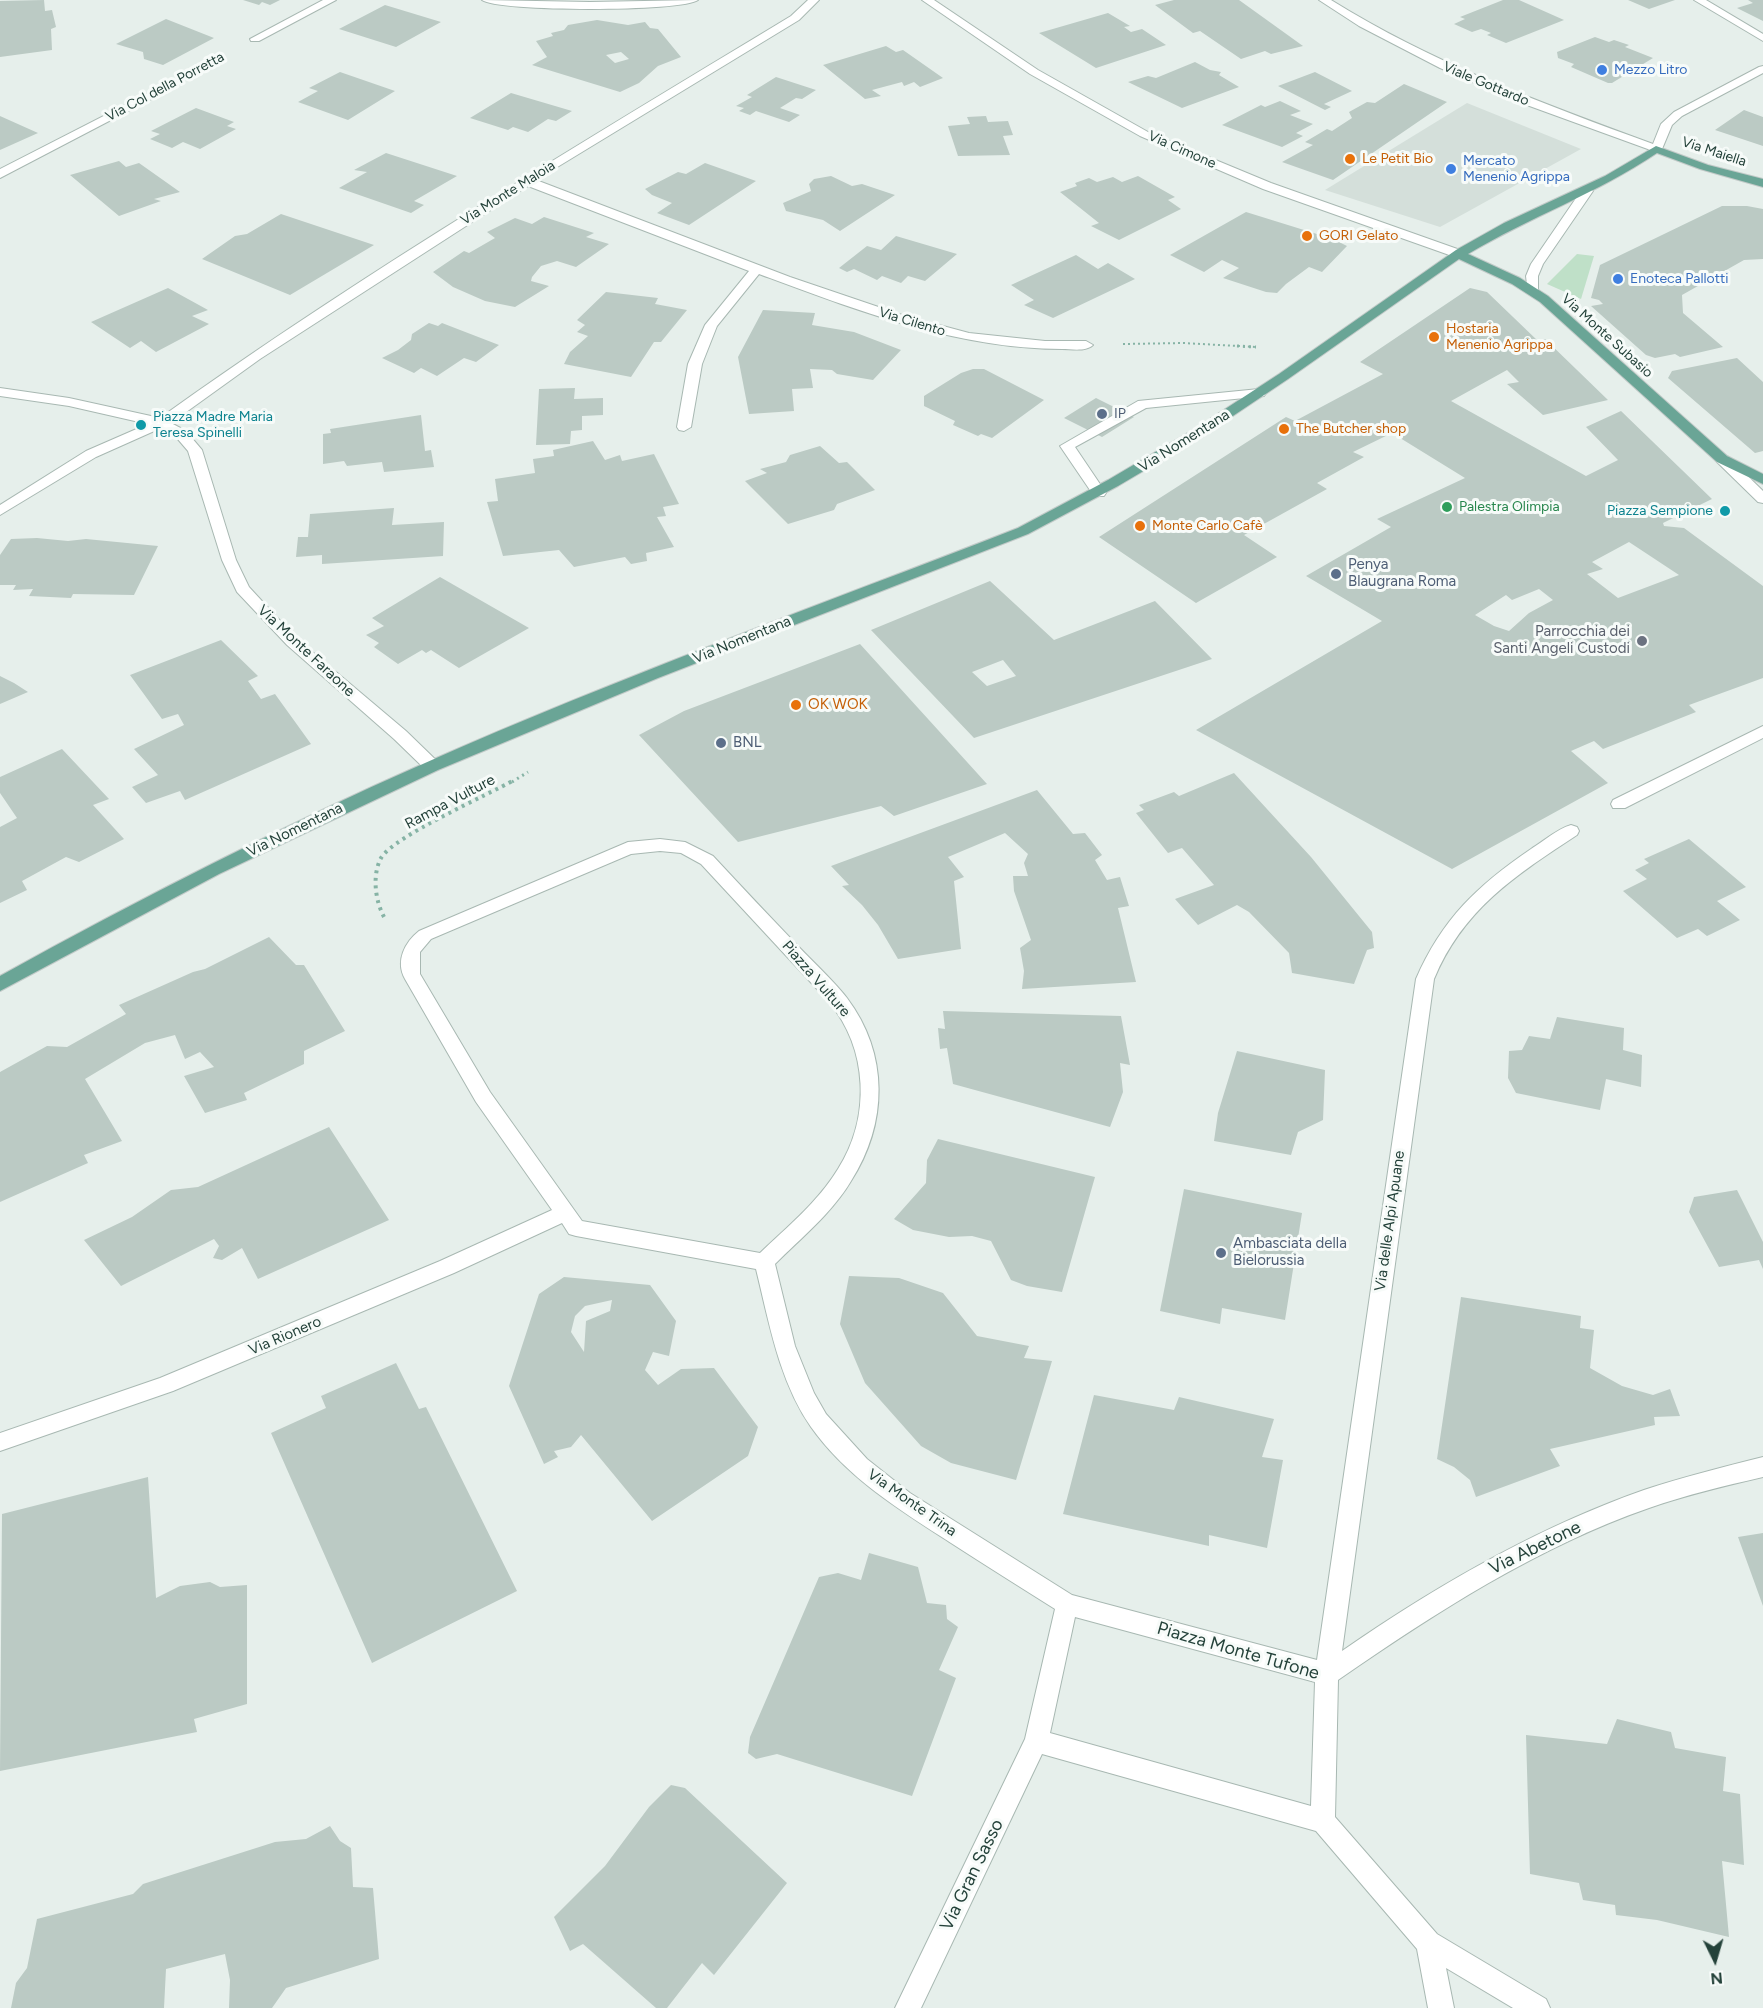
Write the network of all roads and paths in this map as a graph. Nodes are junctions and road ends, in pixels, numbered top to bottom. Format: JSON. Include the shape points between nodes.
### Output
{"nodes":[{"id":1,"x":331,"y":0,"type":"edge"},
{"id":2,"x":487,"y":0,"type":"edge"},
{"id":3,"x":693,"y":0,"type":"edge"},
{"id":4,"x":814,"y":0,"type":"edge"},
{"id":5,"x":927,"y":0,"type":"edge"},
{"id":6,"x":1324,"y":0,"type":"edge"},
{"id":7,"x":1699,"y":0,"type":"edge"},
{"id":8,"x":1763,"y":38,"type":"edge"},
{"id":9,"x":255,"y":39,"type":"joint"},
{"id":10,"x":1763,"y":69,"type":"edge"},
{"id":11,"x":174,"y":82,"type":"joint"},
{"id":12,"x":1656,"y":149,"type":"junction"},
{"id":13,"x":0,"y":174,"type":"edge"},
{"id":14,"x":527,"y":181,"type":"junction"},
{"id":15,"x":1763,"y":183,"type":"edge"},
{"id":16,"x":1587,"y":191,"type":"junction"},
{"id":17,"x":1459,"y":254,"type":"junction"},
{"id":18,"x":757,"y":269,"type":"junction"},
{"id":19,"x":1532,"y":290,"type":"junction"},
{"id":20,"x":1086,"y":345,"type":"joint"},
{"id":21,"x":1320,"y":351,"type":"junction"},
{"id":22,"x":5,"y":392,"type":"edge"},
{"id":23,"x":1259,"y":393,"type":"junction"},
{"id":24,"x":162,"y":423,"type":"junction"},
{"id":25,"x":684,"y":427,"type":"dead end"},
{"id":26,"x":1722,"y":459,"type":"junction"},
{"id":27,"x":1763,"y":480,"type":"edge"},
{"id":28,"x":1099,"y":493,"type":"junction"},
{"id":29,"x":1763,"y":499,"type":"edge"},
{"id":30,"x":0,"y":511,"type":"edge"},
{"id":31,"x":1763,"y":731,"type":"edge"},
{"id":32,"x":432,"y":766,"type":"junction"},
{"id":33,"x":530,"y":770,"type":"dead end"},
{"id":34,"x":1619,"y":804,"type":"dead end"},
{"id":35,"x":1571,"y":831,"type":"dead end"},
{"id":36,"x":411,"y":951,"type":"junction"},
{"id":37,"x":0,"y":984,"type":"edge"},
{"id":38,"x":564,"y":1213,"type":"junction"},
{"id":39,"x":764,"y":1262,"type":"junction"},
{"id":40,"x":0,"y":1442,"type":"edge"},
{"id":41,"x":1763,"y":1467,"type":"edge"},
{"id":42,"x":1067,"y":1604,"type":"junction"},
{"id":43,"x":1327,"y":1674,"type":"junction"},
{"id":44,"x":1036,"y":1741,"type":"junction"},
{"id":45,"x":1323,"y":1821,"type":"junction"},
{"id":46,"x":1428,"y":1943,"type":"junction"},
{"id":47,"x":909,"y":2008,"type":"edge"},
{"id":48,"x":1442,"y":2008,"type":"edge"},
{"id":49,"x":1537,"y":2008,"type":"edge"}],
"edges":[{"from":1,"to":9,"type":"street"},
{"from":2,"to":3,"type":"street","via":[[615,6]]},
{"from":4,"to":14,"type":"street","name":"Via Monte Maloia","via":[[795,18]]},
{"from":5,"to":17,"type":"street","name":"Via Cimone","via":[[1034,72],[1144,134],[1278,190]]},
{"from":6,"to":12,"type":"street","name":"Viale Gottardo","via":[[1374,32],[1451,70]]},
{"from":7,"to":8,"type":"street"},
{"from":9,"to":11,"type":"path","name":"Via Col della Porretta"},
{"from":10,"to":12,"type":"street","via":[[1678,114],[1667,124]]},
{"from":11,"to":13,"type":"street","name":"Via Col della Porretta"},
{"from":12,"to":15,"type":"main road","name":"Via Maiella"},
{"from":12,"to":16,"type":"main road","name":"Via Nomentana","via":[[1621,174]]},
{"from":14,"to":18,"type":"street","name":"Via Cilento"},
{"from":14,"to":24,"type":"street","name":"Via Monte Maloia","via":[[255,356]]},
{"from":16,"to":17,"type":"main road","name":"Via Nomentana","via":[[1505,226]]},
{"from":16,"to":19,"type":"street","via":[[1537,264]]},
{"from":17,"to":19,"type":"main road","name":"Via Monte Subasio"},
{"from":17,"to":21,"type":"main road","name":"Via Nomentana"},
{"from":18,"to":20,"type":"street","name":"Via Cilento","via":[[946,333],[1016,344]]},
{"from":18,"to":25,"type":"street","via":[[711,325],[695,364]]},
{"from":19,"to":26,"type":"main road","name":"Via Monte Subasio"},
{"from":20,"to":21,"type":"path","via":[[1184,343]]},
{"from":21,"to":23,"type":"main road","name":"Via Nomentana"},
{"from":22,"to":24,"type":"street"},
{"from":23,"to":28,"type":"main road","name":"Via Nomentana"},
{"from":23,"to":28,"type":"street","via":[[1143,404],[1067,446]]},
{"from":24,"to":30,"type":"street","via":[[91,454]]},
{"from":24,"to":32,"type":"street","name":"Via Monte Faraone","via":[[181,434],[195,450],[229,560],[242,589],[292,642]]},
{"from":26,"to":27,"type":"main road","name":"Via Monte Subasio"},
{"from":26,"to":29,"type":"street"},
{"from":28,"to":32,"type":"main road","name":"Via Nomentana","via":[[1023,531],[564,710]]},
{"from":31,"to":34,"type":"street"},
{"from":32,"to":37,"type":"main road","name":"Via Nomentana","via":[[315,819]]},
{"from":33,"to":36,"type":"path","name":"Rampa Vulture","via":[[443,815],[384,853],[376,878],[380,911]]},
{"from":35,"to":43,"type":"street","name":"Via delle Alpi Apuane","via":[[1492,886],[1455,921],[1425,979]]},
{"from":36,"to":38,"type":"street","via":[[411,974],[418,988],[483,1097]]},
{"from":36,"to":39,"type":"street","name":"Piazza Vulture","via":[[425,935],[628,849],[673,846],[697,852],[707,860],[842,1004],[860,1037],[871,1078],[867,1123],[846,1174]]},
{"from":38,"to":39,"type":"street","via":[[576,1228]]},
{"from":38,"to":40,"type":"street","name":"Via Rionero","via":[[447,1267],[176,1381]]},
{"from":39,"to":42,"type":"street","name":"Via Monte Trina","via":[[795,1375],[819,1421],[859,1466],[902,1500]]},
{"from":41,"to":43,"type":"street","name":"Via Abetone","via":[[1686,1484],[1622,1508],[1508,1560],[1441,1597]]},
{"from":42,"to":43,"type":"street","name":"Piazza Monte Tufone"},
{"from":42,"to":44,"type":"street"},
{"from":43,"to":45,"type":"street","name":"Piazza Monte Tufone"},
{"from":44,"to":45,"type":"street"},
{"from":44,"to":47,"type":"street","name":"Via Gran Sasso"},
{"from":45,"to":46,"type":"street"},
{"from":46,"to":48,"type":"street"},
{"from":46,"to":49,"type":"street"}]}
